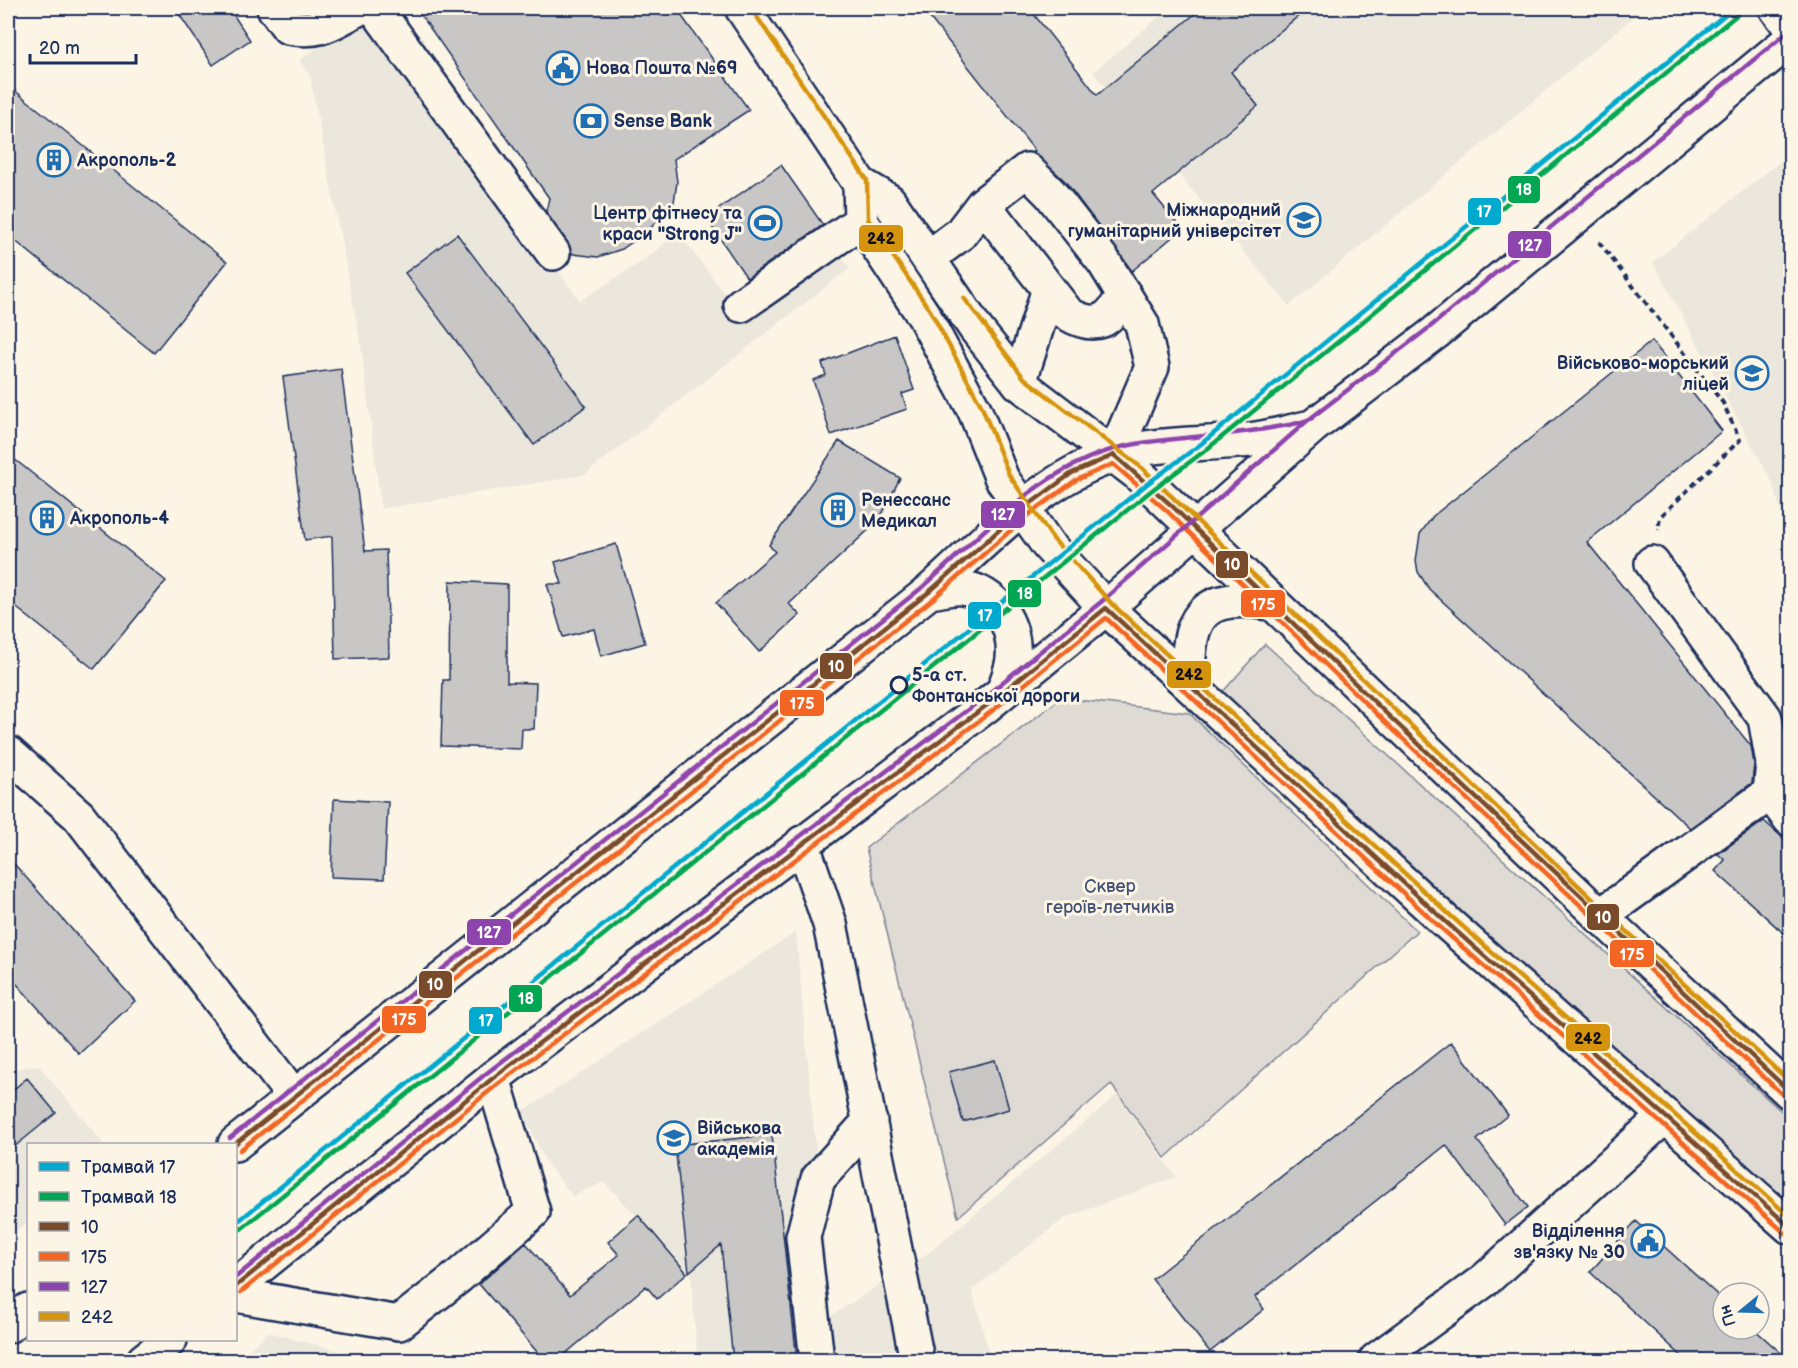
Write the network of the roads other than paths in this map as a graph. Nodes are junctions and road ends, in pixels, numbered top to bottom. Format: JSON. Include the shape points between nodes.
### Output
{"nodes":[{"id":1,"x":274,"y":8,"type":"edge"},
{"id":2,"x":359,"y":8,"type":"edge"},
{"id":3,"x":375,"y":8,"type":"edge"},
{"id":4,"x":742,"y":8,"type":"edge"},
{"id":5,"x":1776,"y":8,"type":"edge"},
{"id":6,"x":1791,"y":26,"type":"edge"},
{"id":7,"x":1791,"y":40,"type":"edge"},
{"id":8,"x":860,"y":184,"type":"junction"},
{"id":9,"x":983,"y":204,"type":"junction"},
{"id":10,"x":861,"y":221,"type":"junction"},
{"id":11,"x":553,"y":253,"type":"dead end"},
{"id":12,"x":928,"y":258,"type":"junction"},
{"id":13,"x":1048,"y":292,"type":"junction"},
{"id":14,"x":1124,"y":294,"type":"junction"},
{"id":15,"x":741,"y":305,"type":"dead end"},
{"id":16,"x":1019,"y":383,"type":"junction"},
{"id":17,"x":1312,"y":427,"type":"junction"},
{"id":18,"x":1114,"y":455,"type":"junction"},
{"id":19,"x":1023,"y":508,"type":"junction"},
{"id":20,"x":1196,"y":529,"type":"junction"},
{"id":21,"x":1652,"y":563,"type":"road end"},
{"id":22,"x":929,"y":592,"type":"junction"},
{"id":23,"x":1269,"y":603,"type":"junction"},
{"id":24,"x":1106,"y":608,"type":"junction"},
{"id":25,"x":1189,"y":683,"type":"junction"},
{"id":26,"x":1004,"y":690,"type":"junction"},
{"id":27,"x":8,"y":753,"type":"edge"},
{"id":28,"x":1770,"y":793,"type":"junction"},
{"id":29,"x":1791,"y":819,"type":"edge"},
{"id":30,"x":802,"y":843,"type":"junction"},
{"id":31,"x":1600,"y":916,"type":"junction"},
{"id":32,"x":493,"y":1078,"type":"junction"},
{"id":33,"x":1791,"y":1092,"type":"edge"},
{"id":34,"x":294,"y":1097,"type":"junction"},
{"id":35,"x":1665,"y":1116,"type":"junction"},
{"id":36,"x":870,"y":1121,"type":"junction"},
{"id":37,"x":236,"y":1143,"type":"edge"},
{"id":38,"x":1791,"y":1227,"type":"edge"},
{"id":39,"x":237,"y":1285,"type":"edge"},
{"id":40,"x":237,"y":1295,"type":"edge"},
{"id":41,"x":27,"y":1311,"type":"edge"},
{"id":42,"x":8,"y":1326,"type":"edge"},
{"id":43,"x":169,"y":1341,"type":"edge"},
{"id":44,"x":144,"y":1360,"type":"edge"},
{"id":45,"x":818,"y":1360,"type":"edge"},
{"id":46,"x":917,"y":1360,"type":"edge"},
{"id":47,"x":1376,"y":1360,"type":"edge"}],
"edges":[{"from":1,"to":2,"type":"main road","via":[[288,27],[309,31]]},
{"from":3,"to":11,"type":"main road"},
{"from":4,"to":8,"type":"main road"},
{"from":5,"to":6,"type":"main road"},
{"from":7,"to":17,"type":"main road","via":[[1435,333]]},
{"from":8,"to":10,"type":"main road"},
{"from":8,"to":12,"type":"main road","via":[[889,201]]},
{"from":9,"to":12,"type":"main road","via":[[960,234]]},
{"from":9,"to":13,"type":"main road"},
{"from":9,"to":14,"type":"main road","via":[[1027,170],[1104,262]]},
{"from":10,"to":15,"type":"main road"},
{"from":10,"to":19,"type":"main road","via":[[924,316],[975,411],[1002,479]]},
{"from":12,"to":16,"type":"main road"},
{"from":13,"to":14,"type":"main road","via":[[1068,314],[1084,323],[1097,322],[1115,313]]},
{"from":13,"to":16,"type":"main road"},
{"from":14,"to":18,"type":"main road","via":[[1142,324],[1152,368]]},
{"from":16,"to":18,"type":"main road"},
{"from":17,"to":18,"type":"main road","via":[[1250,440]]},
{"from":17,"to":20,"type":"main road"},
{"from":18,"to":19,"type":"main road","via":[[1072,473]]},
{"from":18,"to":20,"type":"main road"},
{"from":19,"to":22,"type":"main road"},
{"from":19,"to":24,"type":"main road","via":[[1054,551]]},
{"from":20,"to":23,"type":"main road"},
{"from":20,"to":24,"type":"main road"},
{"from":21,"to":28,"type":"main road","via":[[1766,718],[1773,764]]},
{"from":22,"to":26,"type":"main road","via":[[962,588],[987,597],[998,607],[1012,642],[1013,661]]},
{"from":22,"to":34,"type":"main road"},
{"from":23,"to":25,"type":"main road","via":[[1239,598],[1213,605],[1197,621],[1187,650]]},
{"from":23,"to":31,"type":"main road"},
{"from":24,"to":25,"type":"main road"},
{"from":24,"to":26,"type":"main road"},
{"from":25,"to":35,"type":"main road","via":[[1446,922]]},
{"from":26,"to":30,"type":"main road"},
{"from":27,"to":34,"type":"main road","via":[[80,816]]},
{"from":28,"to":29,"type":"main road"},
{"from":28,"to":31,"type":"main road"},
{"from":30,"to":32,"type":"main road"},
{"from":30,"to":36,"type":"main road","via":[[830,924]]},
{"from":31,"to":33,"type":"main road"},
{"from":32,"to":39,"type":"main road"},
{"from":32,"to":40,"type":"main road","via":[[533,1212],[459,1276],[399,1323]]},
{"from":34,"to":37,"type":"main road"},
{"from":35,"to":38,"type":"main road"},
{"from":35,"to":47,"type":"main road","via":[[1486,1279]]},
{"from":36,"to":45,"type":"main road","via":[[818,1179],[803,1237]]},
{"from":36,"to":46,"type":"main road"},
{"from":41,"to":42,"type":"main road"},
{"from":43,"to":44,"type":"main road"}]}
